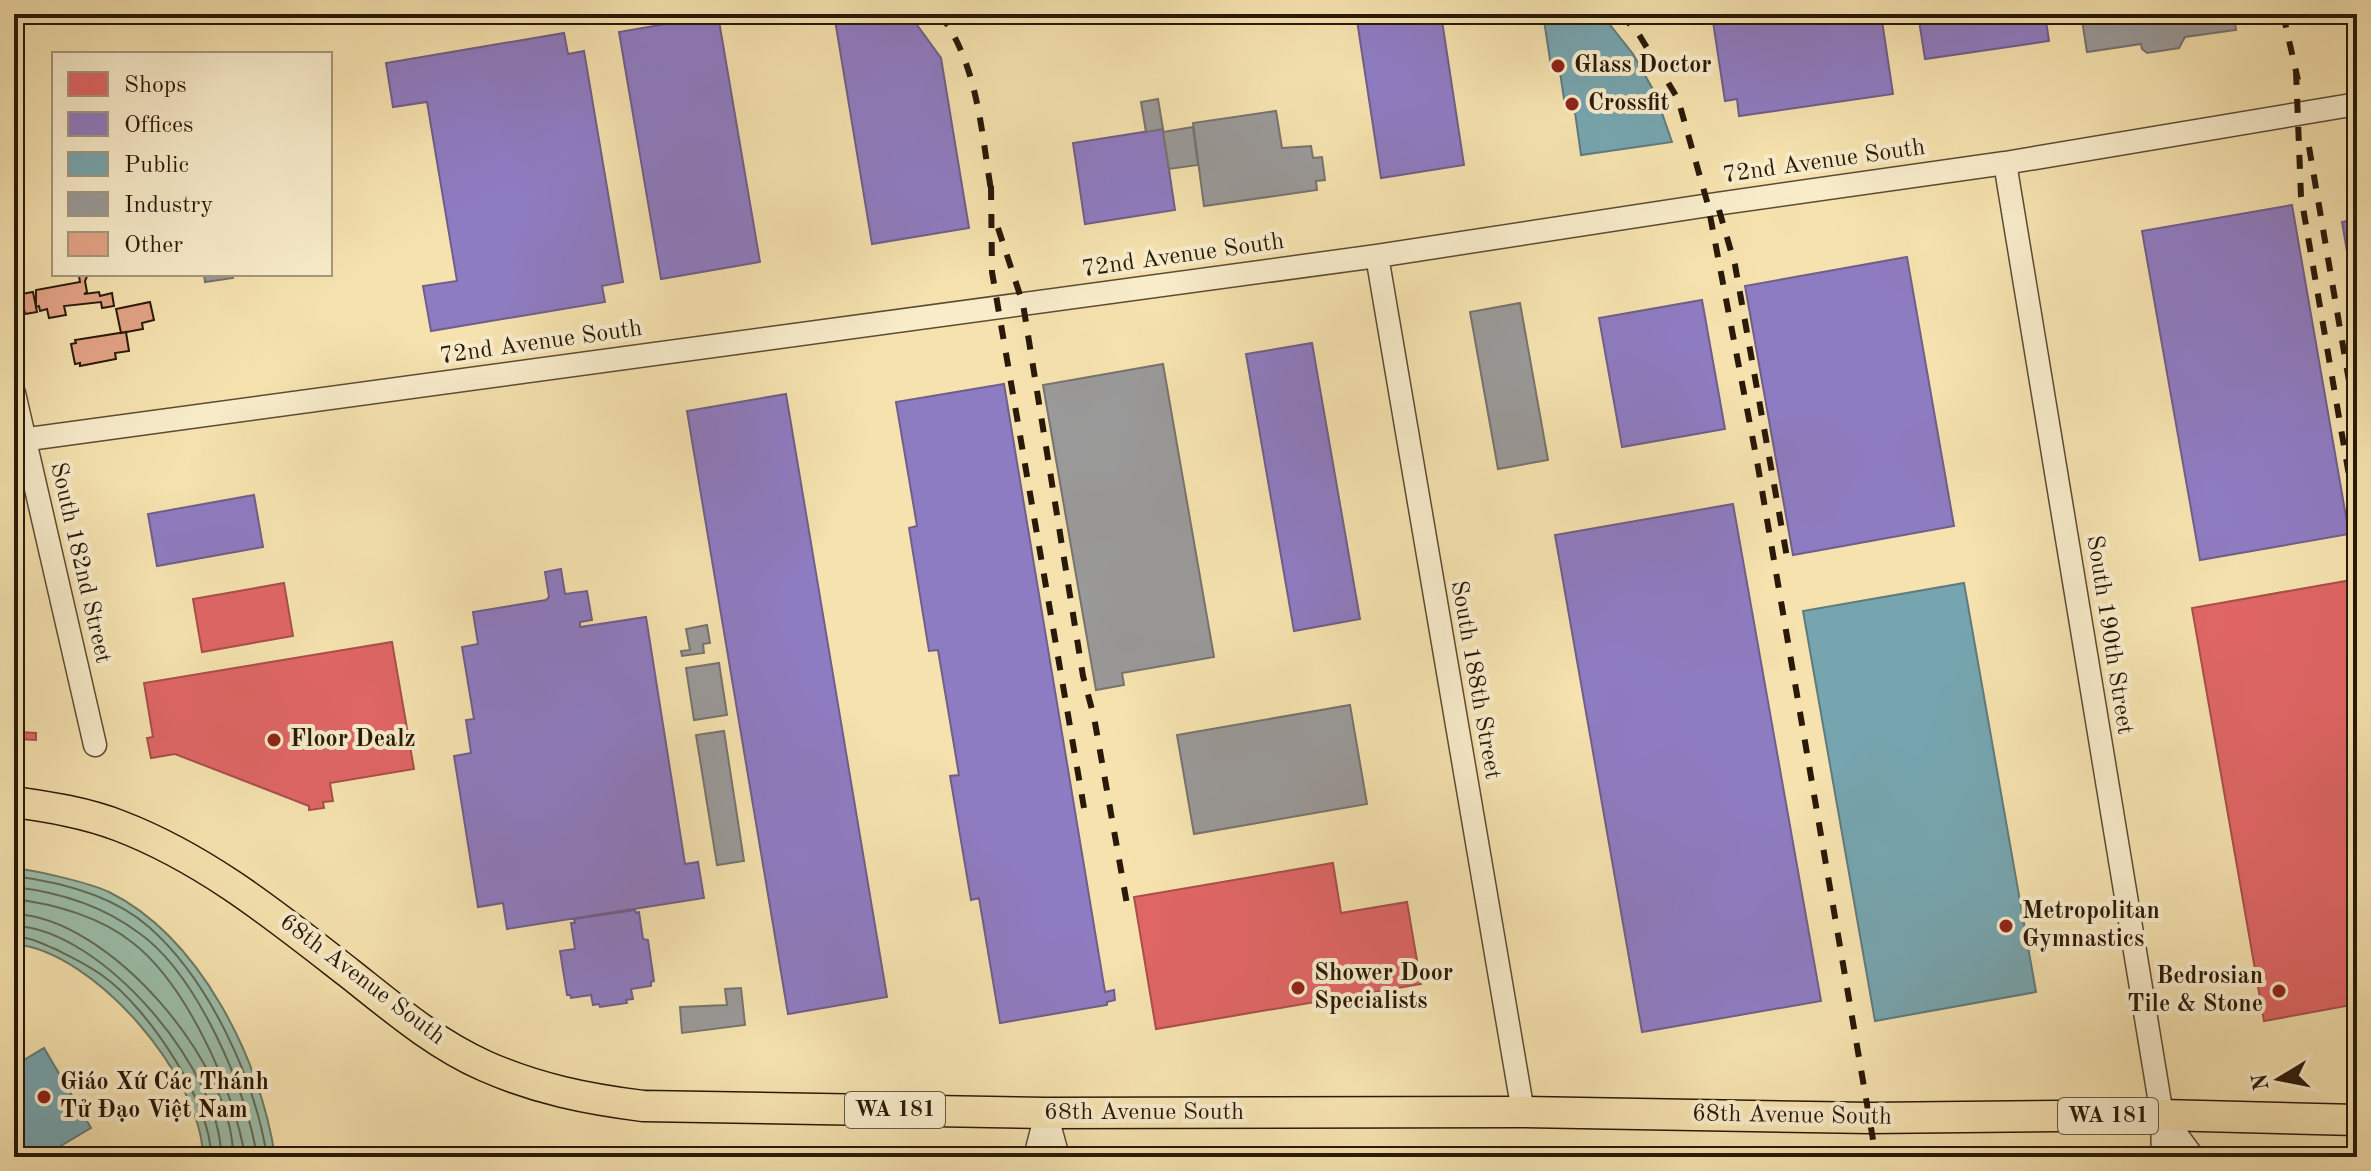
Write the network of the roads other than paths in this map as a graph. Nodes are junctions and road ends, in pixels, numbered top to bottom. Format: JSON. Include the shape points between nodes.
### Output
{"nodes":[{"id":1,"x":2357,"y":104,"type":"edge"},
{"id":2,"x":2005,"y":163,"type":"junction"},
{"id":3,"x":1377,"y":256,"type":"junction"},
{"id":4,"x":14,"y":393,"type":"edge"},
{"id":5,"x":19,"y":440,"type":"edge"},
{"id":6,"x":95,"y":745,"type":"dead end"},
{"id":7,"x":14,"y":802,"type":"edge"},
{"id":8,"x":1523,"y":1112,"type":"junction"},
{"id":9,"x":1046,"y":1113,"type":"junction"},
{"id":10,"x":2162,"y":1115,"type":"junction"},
{"id":11,"x":2357,"y":1120,"type":"edge"},
{"id":12,"x":1035,"y":1157,"type":"edge"},
{"id":13,"x":1058,"y":1157,"type":"edge"},
{"id":14,"x":2163,"y":1157,"type":"edge"},
{"id":15,"x":2193,"y":1157,"type":"edge"}],
"edges":[{"from":1,"to":2,"type":"street","name":"72nd Avenue South"},
{"from":2,"to":3,"type":"street","name":"72nd Avenue South"},
{"from":2,"to":10,"type":"street","name":"South 190th Street"},
{"from":3,"to":5,"type":"street","name":"72nd Avenue South"},
{"from":3,"to":8,"type":"street","name":"South 188th Street"},
{"from":4,"to":5,"type":"street","name":"South 182nd Street"},
{"from":5,"to":6,"type":"street","name":"South 182nd Street"},
{"from":7,"to":9,"type":"main road","name":"68th Avenue South","number":"WA 181","via":[[119,826],[194,860],[422,1030],[483,1065],[546,1089],[643,1106]]},
{"from":8,"to":9,"type":"main road","name":"68th Avenue South","number":"WA 181"},
{"from":8,"to":10,"type":"main road","name":"68th Avenue South","number":"WA 181","via":[[1870,1118]]},
{"from":9,"to":12,"type":"street"},
{"from":9,"to":13,"type":"street"},
{"from":10,"to":11,"type":"main road","name":"68th Avenue South","number":"WA 181"},
{"from":10,"to":14,"type":"street","name":"South 190th Street"},
{"from":10,"to":15,"type":"street","name":"South 190th Street"}]}
